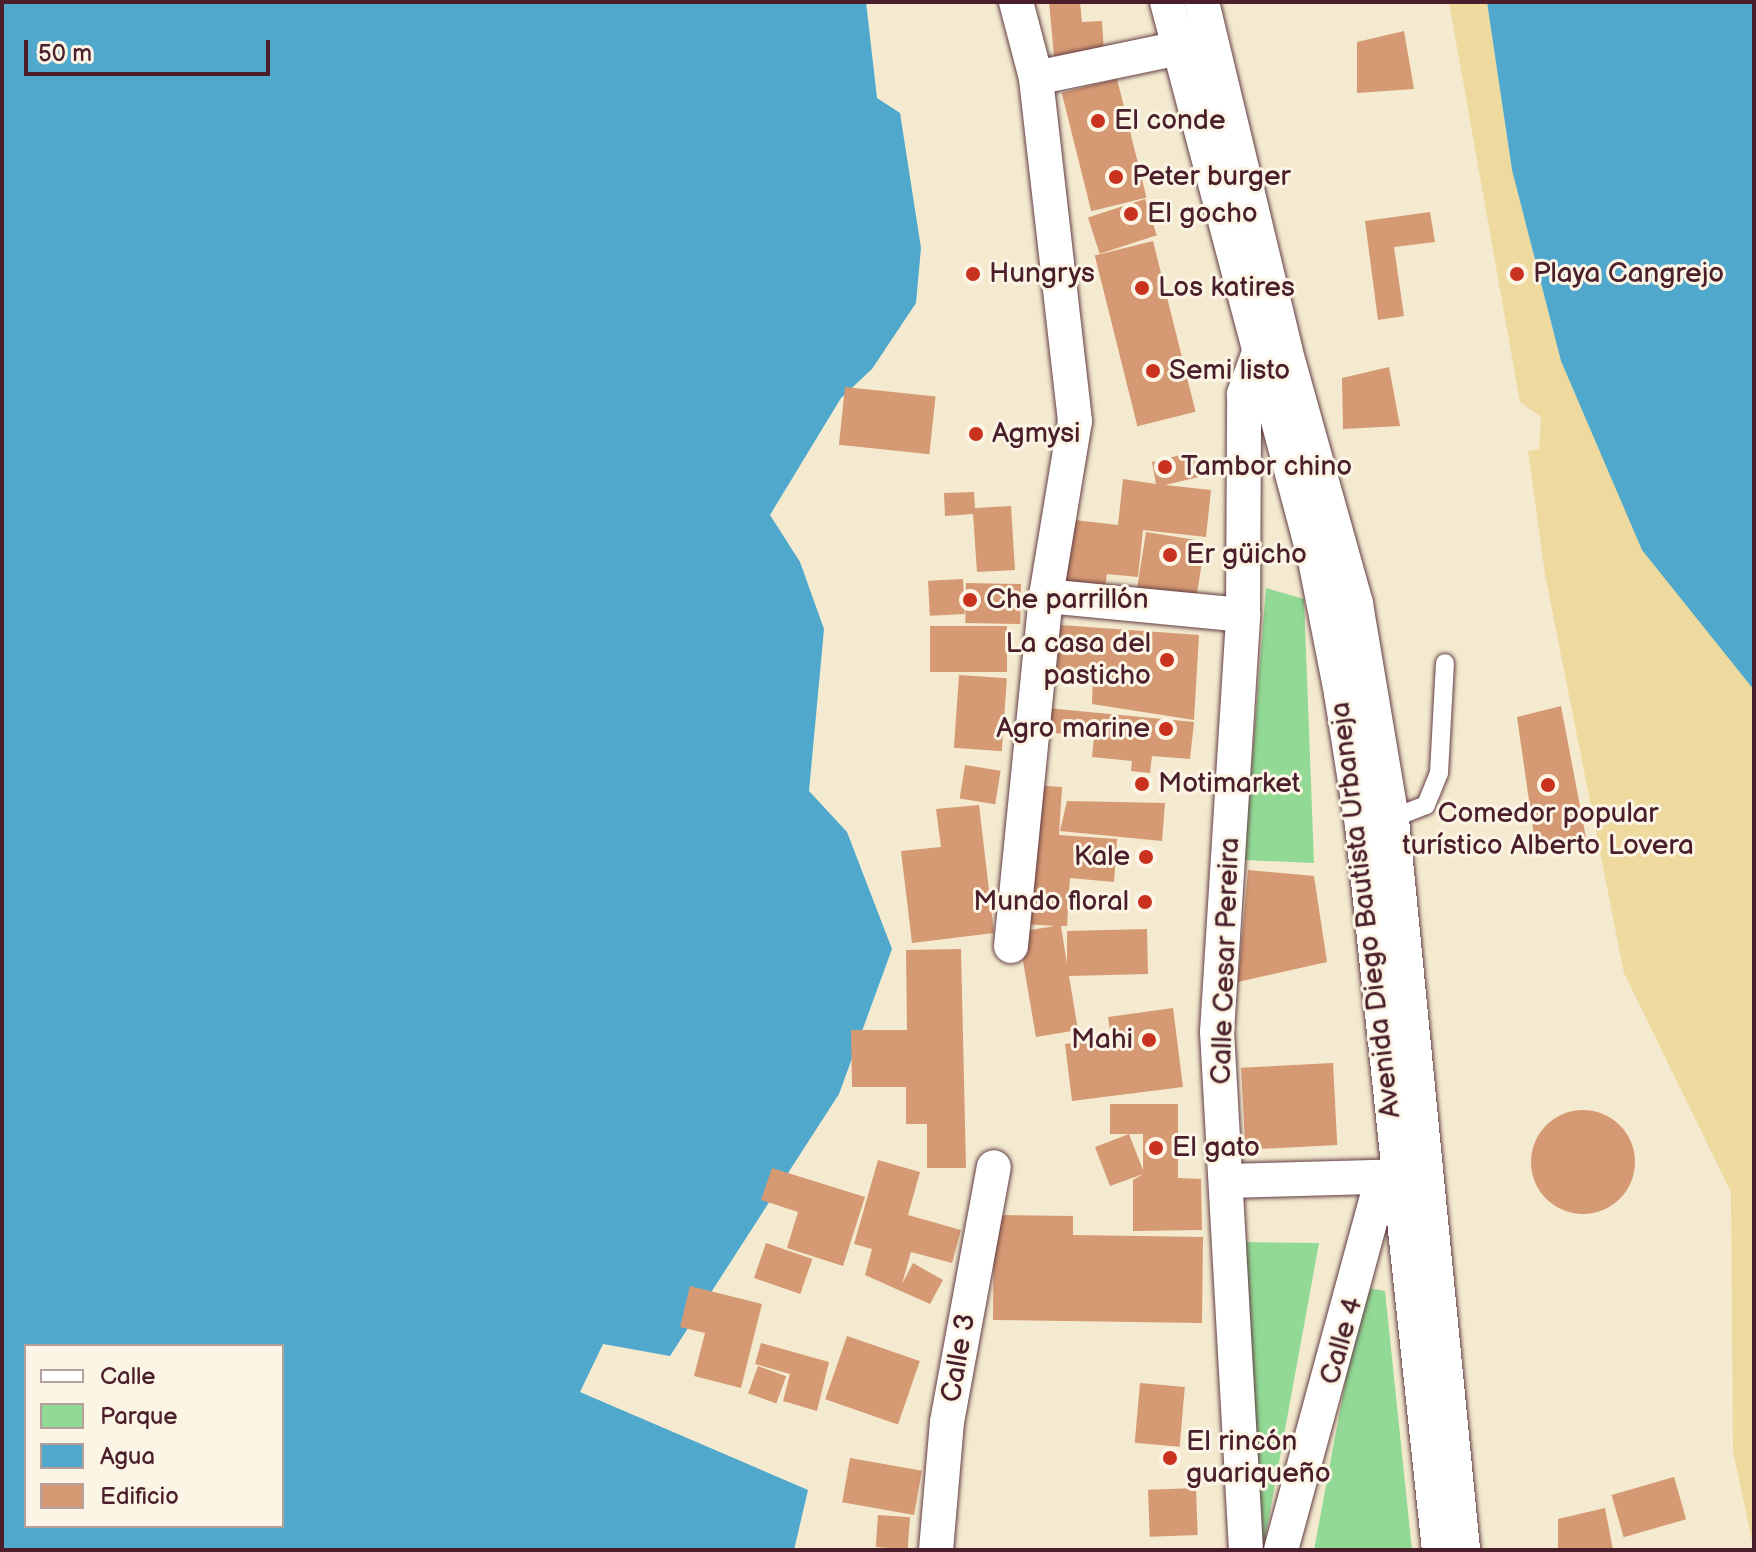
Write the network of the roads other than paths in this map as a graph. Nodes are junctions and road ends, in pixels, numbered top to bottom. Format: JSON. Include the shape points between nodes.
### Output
{"nodes":[{"id":1,"x":1016,"y":2,"type":"edge"},
{"id":2,"x":1167,"y":2,"type":"edge"},
{"id":3,"x":1202,"y":2,"type":"edge"},
{"id":4,"x":1211,"y":42,"type":"junction"},
{"id":5,"x":1178,"y":49,"type":"junction"},
{"id":6,"x":1036,"y":78,"type":"junction"},
{"id":7,"x":1270,"y":348,"type":"junction"},
{"id":8,"x":1046,"y":596,"type":"junction"},
{"id":9,"x":1243,"y":615,"type":"junction"},
{"id":10,"x":1445,"y":663,"type":"dead end"},
{"id":11,"x":1377,"y":823,"type":"junction"},
{"id":12,"x":1011,"y":946,"type":"dead end"},
{"id":13,"x":994,"y":1167,"type":"dead end"},
{"id":14,"x":1402,"y":1176,"type":"junction"},
{"id":15,"x":1226,"y":1181,"type":"junction"},
{"id":16,"x":1360,"y":1279,"type":"junction"},
{"id":17,"x":1411,"y":1303,"type":"junction"},
{"id":18,"x":936,"y":1550,"type":"edge"},
{"id":19,"x":1246,"y":1550,"type":"edge"},
{"id":20,"x":1281,"y":1550,"type":"edge"},
{"id":21,"x":1439,"y":1550,"type":"edge"},
{"id":22,"x":1463,"y":1550,"type":"edge"}],
"edges":[{"from":1,"to":6,"type":"street"},
{"from":2,"to":5,"type":"street","name":"Avenida Diego Bautista Urbaneja"},
{"from":3,"to":4,"type":"street","name":"Avenida Diego Bautista Urbaneja"},
{"from":4,"to":5,"type":"street"},
{"from":4,"to":7,"type":"street","name":"Avenida Diego Bautista Urbaneja"},
{"from":5,"to":6,"type":"street"},
{"from":5,"to":7,"type":"street","name":"Avenida Diego Bautista Urbaneja"},
{"from":6,"to":8,"type":"street","via":[[1075,421]]},
{"from":7,"to":9,"type":"street","name":"Calle Cesar Pereira","via":[[1244,394]]},
{"from":7,"to":11,"type":"street","name":"Avenida Diego Bautista Urbaneja","via":[[1356,604]]},
{"from":8,"to":9,"type":"street"},
{"from":8,"to":12,"type":"street"},
{"from":9,"to":15,"type":"street","name":"Calle Cesar Pereira","via":[[1217,1032]]},
{"from":10,"to":11,"type":"lane","via":[[1439,773],[1426,805]]},
{"from":11,"to":14,"type":"street","name":"Avenida Diego Bautista Urbaneja"},
{"from":13,"to":18,"type":"street","name":"Calle 3","via":[[947,1422]]},
{"from":14,"to":15,"type":"street"},
{"from":14,"to":16,"type":"street","name":"Calle 4"},
{"from":14,"to":17,"type":"street","name":"Avenida Diego Bautista Urbaneja"},
{"from":14,"to":22,"type":"street","name":"Avenida Diego Bautista Urbaneja"},
{"from":15,"to":19,"type":"street","name":"Calle Cesar Pereira"},
{"from":16,"to":17,"type":"street","via":[[1384,1267]]},
{"from":16,"to":20,"type":"street","name":"Calle 4"},
{"from":17,"to":21,"type":"street","name":"Avenida Diego Bautista Urbaneja"}]}
